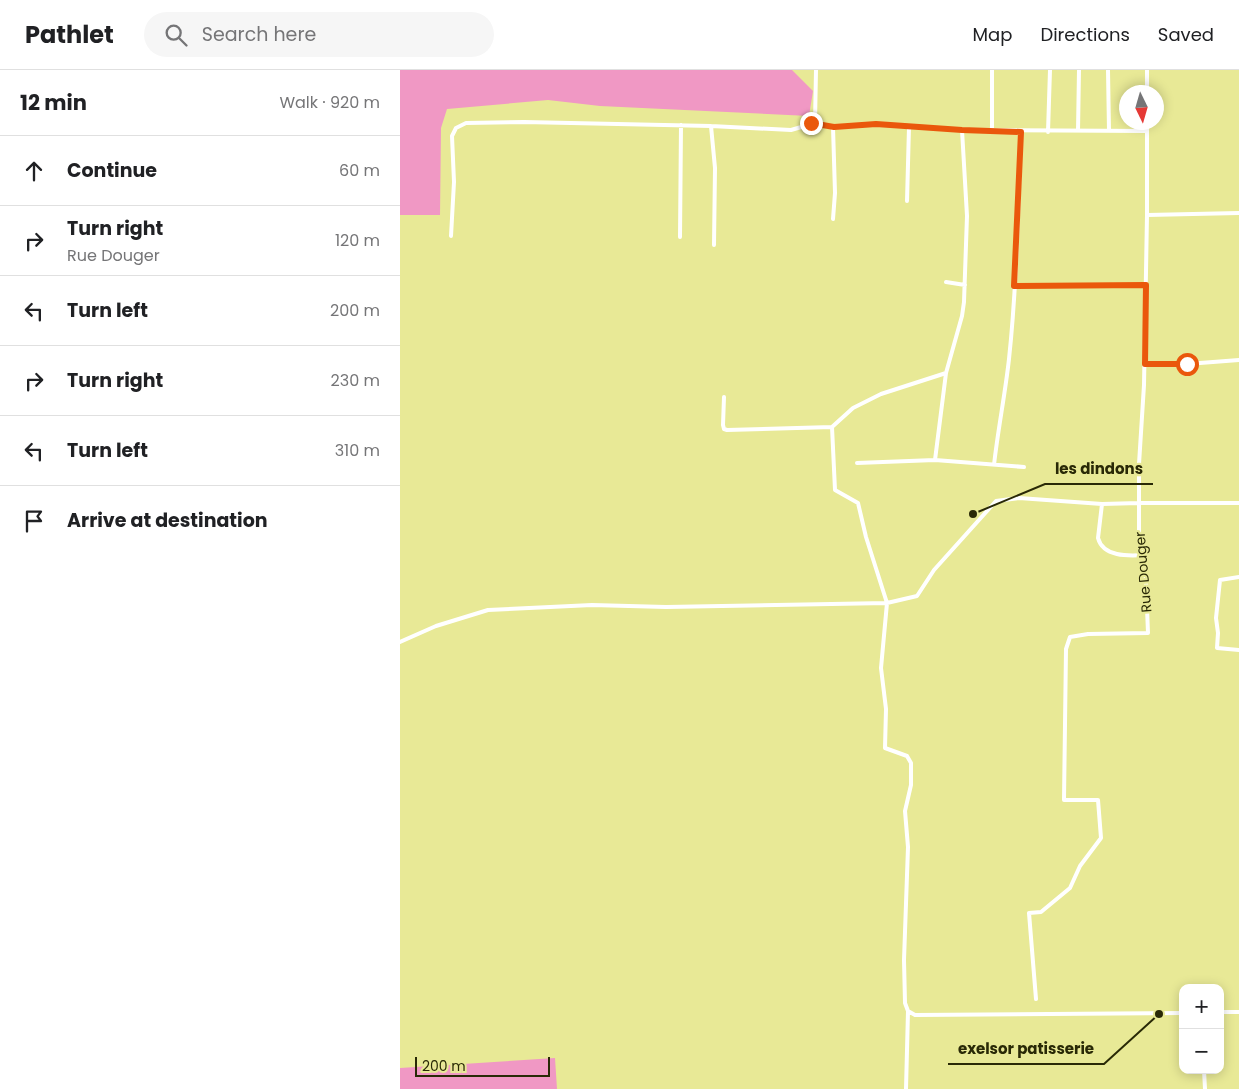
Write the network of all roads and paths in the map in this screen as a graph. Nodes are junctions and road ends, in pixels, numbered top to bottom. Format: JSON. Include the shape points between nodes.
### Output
{"nodes":[{"id":1,"x":816,"y":70,"type":"edge"},
{"id":2,"x":992,"y":70,"type":"edge"},
{"id":3,"x":1050,"y":70,"type":"edge"},
{"id":4,"x":1078,"y":70,"type":"edge"},
{"id":5,"x":1108,"y":70,"type":"edge"},
{"id":6,"x":1147,"y":70,"type":"edge"},
{"id":7,"x":1147,"y":85,"type":"edge"},
{"id":8,"x":815,"y":123,"type":"junction"},
{"id":9,"x":681,"y":126,"type":"junction"},
{"id":10,"x":711,"y":126,"type":"junction"},
{"id":11,"x":834,"y":127,"type":"junction"},
{"id":12,"x":909,"y":127,"type":"junction"},
{"id":13,"x":962,"y":130,"type":"junction"},
{"id":14,"x":992,"y":131,"type":"junction"},
{"id":15,"x":1109,"y":131,"type":"junction"},
{"id":16,"x":1147,"y":131,"type":"joint"},
{"id":17,"x":1021,"y":132,"type":"junction"},
{"id":18,"x":1048,"y":132,"type":"junction"},
{"id":19,"x":1078,"y":132,"type":"junction"},
{"id":20,"x":907,"y":201,"type":"dead end"},
{"id":21,"x":1239,"y":213,"type":"edge"},
{"id":22,"x":1148,"y":215,"type":"junction"},
{"id":23,"x":833,"y":219,"type":"dead end"},
{"id":24,"x":452,"y":236,"type":"dead end"},
{"id":25,"x":680,"y":237,"type":"dead end"},
{"id":26,"x":714,"y":245,"type":"dead end"},
{"id":27,"x":946,"y":282,"type":"dead end"},
{"id":28,"x":965,"y":285,"type":"junction"},
{"id":29,"x":1146,"y":285,"type":"junction"},
{"id":30,"x":1014,"y":286,"type":"junction"},
{"id":31,"x":1239,"y":360,"type":"edge"},
{"id":32,"x":1145,"y":364,"type":"junction"},
{"id":33,"x":946,"y":372,"type":"junction"},
{"id":34,"x":724,"y":397,"type":"dead end"},
{"id":35,"x":832,"y":427,"type":"junction"},
{"id":36,"x":935,"y":460,"type":"junction"},
{"id":37,"x":857,"y":463,"type":"dead end"},
{"id":38,"x":994,"y":465,"type":"junction"},
{"id":39,"x":1024,"y":467,"type":"dead end"},
{"id":40,"x":1138,"y":503,"type":"junction"},
{"id":41,"x":1239,"y":503,"type":"edge"},
{"id":42,"x":1102,"y":504,"type":"junction"},
{"id":43,"x":1144,"y":555,"type":"junction"},
{"id":44,"x":1239,"y":578,"type":"edge"},
{"id":45,"x":886,"y":604,"type":"junction"},
{"id":46,"x":400,"y":642,"type":"edge"},
{"id":47,"x":1239,"y":650,"type":"edge"},
{"id":48,"x":1036,"y":999,"type":"dead end"},
{"id":49,"x":908,"y":1011,"type":"junction"},
{"id":50,"x":1224,"y":1012,"type":"edge"},
{"id":51,"x":1239,"y":1012,"type":"edge"},
{"id":52,"x":1179,"y":1013,"type":"edge"},
{"id":53,"x":1204,"y":1074,"type":"edge"},
{"id":54,"x":906,"y":1089,"type":"edge"},
{"id":55,"x":1204,"y":1089,"type":"edge"}],
"edges":[{"from":1,"to":8,"type":"street"},
{"from":2,"to":14,"type":"street"},
{"from":3,"to":18,"type":"street"},
{"from":4,"to":19,"type":"street"},
{"from":5,"to":15,"type":"street"},
{"from":6,"to":7,"type":"street"},
{"from":8,"to":10,"type":"street","via":[[790,130]]},
{"from":8,"to":11,"type":"street"},
{"from":9,"to":10,"type":"street"},
{"from":9,"to":24,"type":"street","via":[[466,123],[456,128],[452,136]]},
{"from":9,"to":25,"type":"street"},
{"from":10,"to":26,"type":"street","via":[[715,168]]},
{"from":11,"to":12,"type":"street","via":[[876,124]]},
{"from":11,"to":23,"type":"street"},
{"from":12,"to":13,"type":"street"},
{"from":12,"to":20,"type":"street"},
{"from":13,"to":14,"type":"street"},
{"from":13,"to":28,"type":"street","via":[[967,216]]},
{"from":14,"to":17,"type":"street"},
{"from":15,"to":16,"type":"street"},
{"from":15,"to":19,"type":"street"},
{"from":16,"to":22,"type":"street","name":"Rue Douger"},
{"from":17,"to":18,"type":"street"},
{"from":17,"to":30,"type":"street"},
{"from":18,"to":19,"type":"street"},
{"from":21,"to":22,"type":"street"},
{"from":22,"to":29,"type":"street","name":"Rue Douger"},
{"from":27,"to":28,"type":"street"},
{"from":28,"to":33,"type":"street","via":[[962,316]]},
{"from":29,"to":30,"type":"street"},
{"from":29,"to":32,"type":"street","name":"Rue Douger"},
{"from":30,"to":38,"type":"street","via":[[1009,360]]},
{"from":31,"to":32,"type":"street"},
{"from":32,"to":40,"type":"street","name":"Rue Douger"},
{"from":33,"to":35,"type":"street","via":[[881,394],[853,408]]},
{"from":33,"to":36,"type":"street"},
{"from":34,"to":35,"type":"street","via":[[723,425],[727,430]]},
{"from":35,"to":45,"type":"street","via":[[835,490],[858,503]]},
{"from":36,"to":37,"type":"street"},
{"from":36,"to":38,"type":"street"},
{"from":38,"to":39,"type":"street"},
{"from":40,"to":41,"type":"street"},
{"from":40,"to":42,"type":"street"},
{"from":40,"to":43,"type":"street","name":"Rue Douger","via":[[1139,541]]},
{"from":42,"to":43,"type":"street","via":[[1100,544],[1121,556]]},
{"from":42,"to":45,"type":"street","via":[[1019,498],[996,501],[934,570],[917,596]]},
{"from":43,"to":48,"type":"street","name":"Rue Douger","via":[[1148,633],[1070,637],[1066,649],[1064,800],[1098,800],[1101,838],[1080,866],[1070,888],[1041,912],[1029,913]]},
{"from":44,"to":47,"type":"street","via":[[1220,580],[1216,618],[1216,648]]},
{"from":45,"to":46,"type":"street","via":[[592,605],[488,610],[436,626]]},
{"from":45,"to":49,"type":"street","via":[[881,668],[886,708],[885,748],[907,756],[911,763],[911,786],[905,810],[908,847],[904,960]]},
{"from":49,"to":52,"type":"street","via":[[915,1015]]},
{"from":49,"to":54,"type":"street"},
{"from":50,"to":51,"type":"street"},
{"from":53,"to":55,"type":"street"}]}
